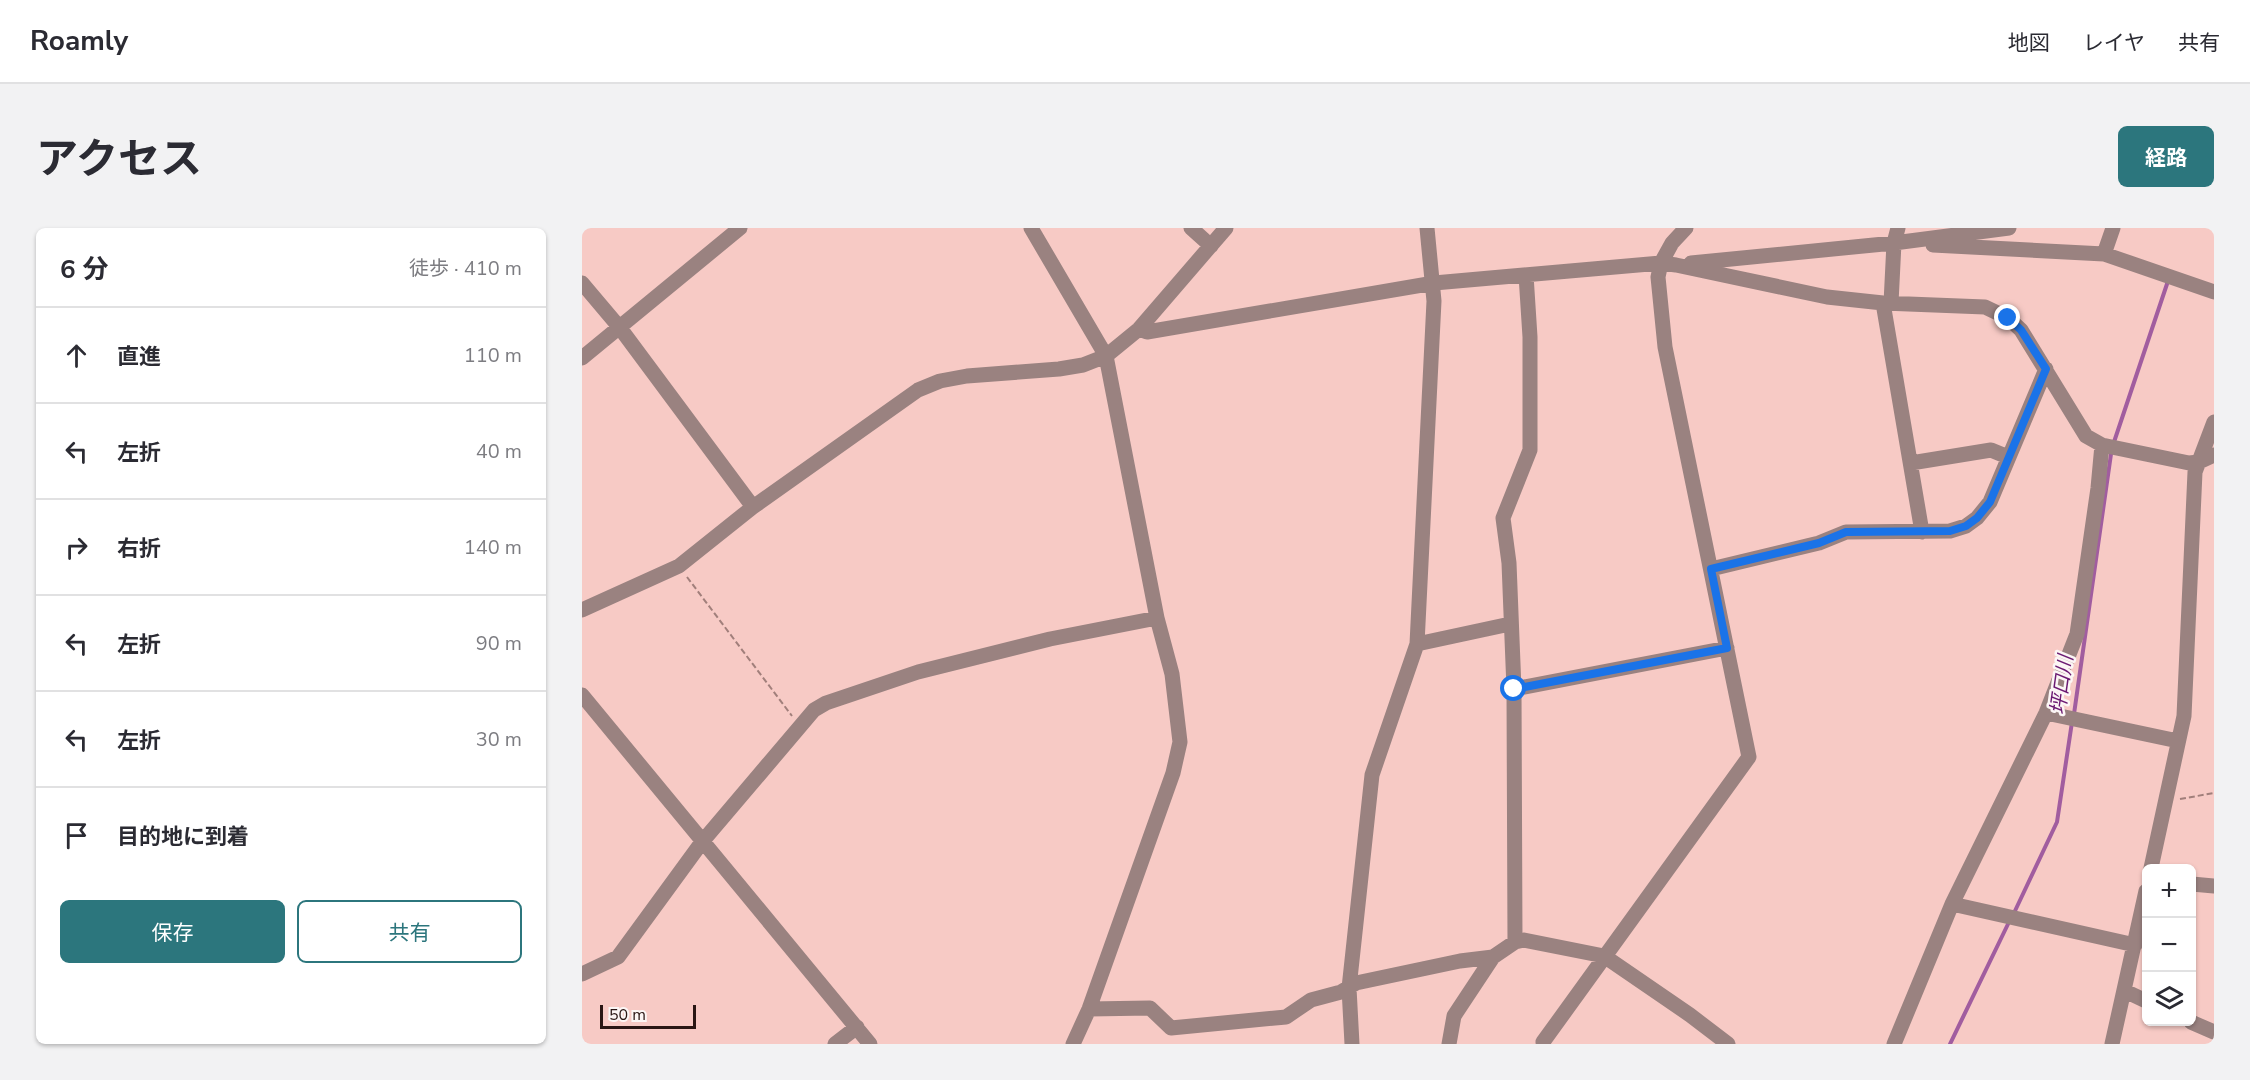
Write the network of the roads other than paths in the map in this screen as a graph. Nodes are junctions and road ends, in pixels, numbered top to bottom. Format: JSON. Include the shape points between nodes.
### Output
{"nodes":[{"id":1,"x":740,"y":228,"type":"edge"},
{"id":2,"x":1031,"y":228,"type":"edge"},
{"id":3,"x":1191,"y":228,"type":"edge"},
{"id":4,"x":1226,"y":228,"type":"edge"},
{"id":5,"x":1426,"y":228,"type":"edge"},
{"id":6,"x":1686,"y":228,"type":"edge"},
{"id":7,"x":2009,"y":228,"type":"edge"},
{"id":8,"x":2113,"y":228,"type":"edge"},
{"id":9,"x":1896,"y":235,"type":"edge"},
{"id":10,"x":1211,"y":246,"type":"junction"},
{"id":11,"x":2104,"y":254,"type":"junction"},
{"id":12,"x":1668,"y":264,"type":"junction"},
{"id":13,"x":1526,"y":275,"type":"junction"},
{"id":14,"x":582,"y":283,"type":"edge"},
{"id":15,"x":1434,"y":283,"type":"junction"},
{"id":16,"x":2214,"y":292,"type":"edge"},
{"id":17,"x":1887,"y":303,"type":"junction"},
{"id":18,"x":620,"y":328,"type":"junction"},
{"id":19,"x":1139,"y":329,"type":"junction"},
{"id":20,"x":1106,"y":356,"type":"junction"},
{"id":21,"x":582,"y":357,"type":"edge"},
{"id":22,"x":2046,"y":369,"type":"junction"},
{"id":23,"x":2214,"y":422,"type":"edge"},
{"id":24,"x":2102,"y":445,"type":"junction"},
{"id":25,"x":2214,"y":455,"type":"edge"},
{"id":26,"x":2008,"y":457,"type":"junction"},
{"id":27,"x":2199,"y":462,"type":"junction"},
{"id":28,"x":1911,"y":463,"type":"junction"},
{"id":29,"x":753,"y":507,"type":"junction"},
{"id":30,"x":1922,"y":532,"type":"junction"},
{"id":31,"x":1711,"y":569,"type":"junction"},
{"id":32,"x":582,"y":610,"type":"edge"},
{"id":33,"x":1157,"y":618,"type":"junction"},
{"id":34,"x":1510,"y":624,"type":"junction"},
{"id":35,"x":1417,"y":644,"type":"junction"},
{"id":36,"x":1727,"y":648,"type":"junction"},
{"id":37,"x":1514,"y":689,"type":"junction"},
{"id":38,"x":582,"y":695,"type":"edge"},
{"id":39,"x":2046,"y":713,"type":"junction"},
{"id":40,"x":2178,"y":741,"type":"junction"},
{"id":41,"x":702,"y":842,"type":"junction"},
{"id":42,"x":2152,"y":864,"type":"edge"},
{"id":43,"x":2196,"y":884,"type":"edge"},
{"id":44,"x":2214,"y":886,"type":"edge"},
{"id":45,"x":1952,"y":904,"type":"junction"},
{"id":46,"x":2142,"y":911,"type":"edge"},
{"id":47,"x":1515,"y":942,"type":"junction"},
{"id":48,"x":2135,"y":945,"type":"junction"},
{"id":49,"x":1604,"y":956,"type":"junction"},
{"id":50,"x":1493,"y":957,"type":"junction"},
{"id":51,"x":582,"y":974,"type":"edge"},
{"id":52,"x":1348,"y":988,"type":"junction"},
{"id":53,"x":2125,"y":991,"type":"junction"},
{"id":54,"x":2142,"y":999,"type":"edge"},
{"id":55,"x":1089,"y":1009,"type":"junction"},
{"id":56,"x":2196,"y":1024,"type":"edge"},
{"id":57,"x":857,"y":1027,"type":"junction"},
{"id":58,"x":2214,"y":1032,"type":"edge"},
{"id":59,"x":1543,"y":1042,"type":"dead end"},
{"id":60,"x":835,"y":1044,"type":"edge"},
{"id":61,"x":870,"y":1044,"type":"edge"},
{"id":62,"x":1073,"y":1044,"type":"edge"},
{"id":63,"x":1352,"y":1044,"type":"edge"},
{"id":64,"x":1449,"y":1044,"type":"edge"},
{"id":65,"x":1728,"y":1044,"type":"edge"},
{"id":66,"x":1894,"y":1044,"type":"edge"},
{"id":67,"x":2112,"y":1044,"type":"edge"}],
"edges":[{"from":1,"to":18,"type":"street"},
{"from":2,"to":20,"type":"street"},
{"from":3,"to":10,"type":"street"},
{"from":4,"to":10,"type":"street"},
{"from":5,"to":15,"type":"street"},
{"from":6,"to":12,"type":"street","via":[[1672,243]]},
{"from":7,"to":9,"type":"street"},
{"from":8,"to":11,"type":"street"},
{"from":9,"to":11,"type":"street"},
{"from":9,"to":12,"type":"street"},
{"from":9,"to":17,"type":"street"},
{"from":10,"to":19,"type":"street"},
{"from":11,"to":16,"type":"street"},
{"from":12,"to":13,"type":"street"},
{"from":12,"to":17,"type":"street","via":[[1827,297]]},
{"from":12,"to":31,"type":"street","via":[[1658,277],[1665,347]]},
{"from":13,"to":15,"type":"street"},
{"from":13,"to":34,"type":"street","via":[[1530,450],[1503,518],[1509,563]]},
{"from":14,"to":18,"type":"street"},
{"from":15,"to":19,"type":"street","via":[[1205,323],[1147,332]]},
{"from":15,"to":35,"type":"street"},
{"from":17,"to":22,"type":"street","via":[[1986,307],[2021,330]]},
{"from":17,"to":28,"type":"street"},
{"from":18,"to":21,"type":"street"},
{"from":18,"to":29,"type":"street"},
{"from":19,"to":20,"type":"street"},
{"from":20,"to":29,"type":"street","via":[[1059,369],[967,375],[918,390]]},
{"from":20,"to":33,"type":"street"},
{"from":22,"to":24,"type":"street","via":[[2086,436]]},
{"from":22,"to":26,"type":"street"},
{"from":23,"to":27,"type":"street"},
{"from":24,"to":27,"type":"street"},
{"from":24,"to":39,"type":"street","via":[[2077,634]]},
{"from":25,"to":27,"type":"street"},
{"from":26,"to":28,"type":"street","via":[[1991,450]]},
{"from":26,"to":30,"type":"street","via":[[1990,502],[1977,518],[1958,529]]},
{"from":27,"to":40,"type":"street","via":[[2194,472],[2184,716]]},
{"from":28,"to":30,"type":"street"},
{"from":29,"to":32,"type":"street","via":[[679,566]]},
{"from":30,"to":31,"type":"street","via":[[1846,532],[1819,543]]},
{"from":31,"to":36,"type":"street"},
{"from":33,"to":41,"type":"street","via":[[1050,639],[918,672],[825,703],[799,726]]},
{"from":33,"to":55,"type":"street","via":[[1172,674],[1180,742],[1173,773]]},
{"from":34,"to":35,"type":"street"},
{"from":34,"to":37,"type":"street"},
{"from":35,"to":52,"type":"street","via":[[1372,775]]},
{"from":36,"to":37,"type":"street"},
{"from":36,"to":49,"type":"street","via":[[1749,757]]},
{"from":37,"to":47,"type":"street"},
{"from":38,"to":41,"type":"street"},
{"from":39,"to":40,"type":"street"},
{"from":39,"to":45,"type":"street"},
{"from":40,"to":42,"type":"street"},
{"from":41,"to":51,"type":"street","via":[[618,957]]},
{"from":41,"to":57,"type":"street"},
{"from":43,"to":44,"type":"street"},
{"from":45,"to":48,"type":"street"},
{"from":45,"to":66,"type":"street"},
{"from":46,"to":48,"type":"street"},
{"from":47,"to":49,"type":"street","via":[[1524,940]]},
{"from":47,"to":50,"type":"street"},
{"from":48,"to":53,"type":"street"},
{"from":49,"to":59,"type":"street"},
{"from":49,"to":65,"type":"street"},
{"from":50,"to":52,"type":"street","via":[[1356,983]]},
{"from":50,"to":64,"type":"street","via":[[1454,1016]]},
{"from":52,"to":55,"type":"street","via":[[1311,1000],[1286,1017],[1171,1028],[1150,1008]]},
{"from":52,"to":63,"type":"street"},
{"from":53,"to":54,"type":"street"},
{"from":53,"to":67,"type":"street"},
{"from":55,"to":62,"type":"street"},
{"from":56,"to":58,"type":"street"},
{"from":57,"to":60,"type":"street"},
{"from":57,"to":61,"type":"street"}]}
